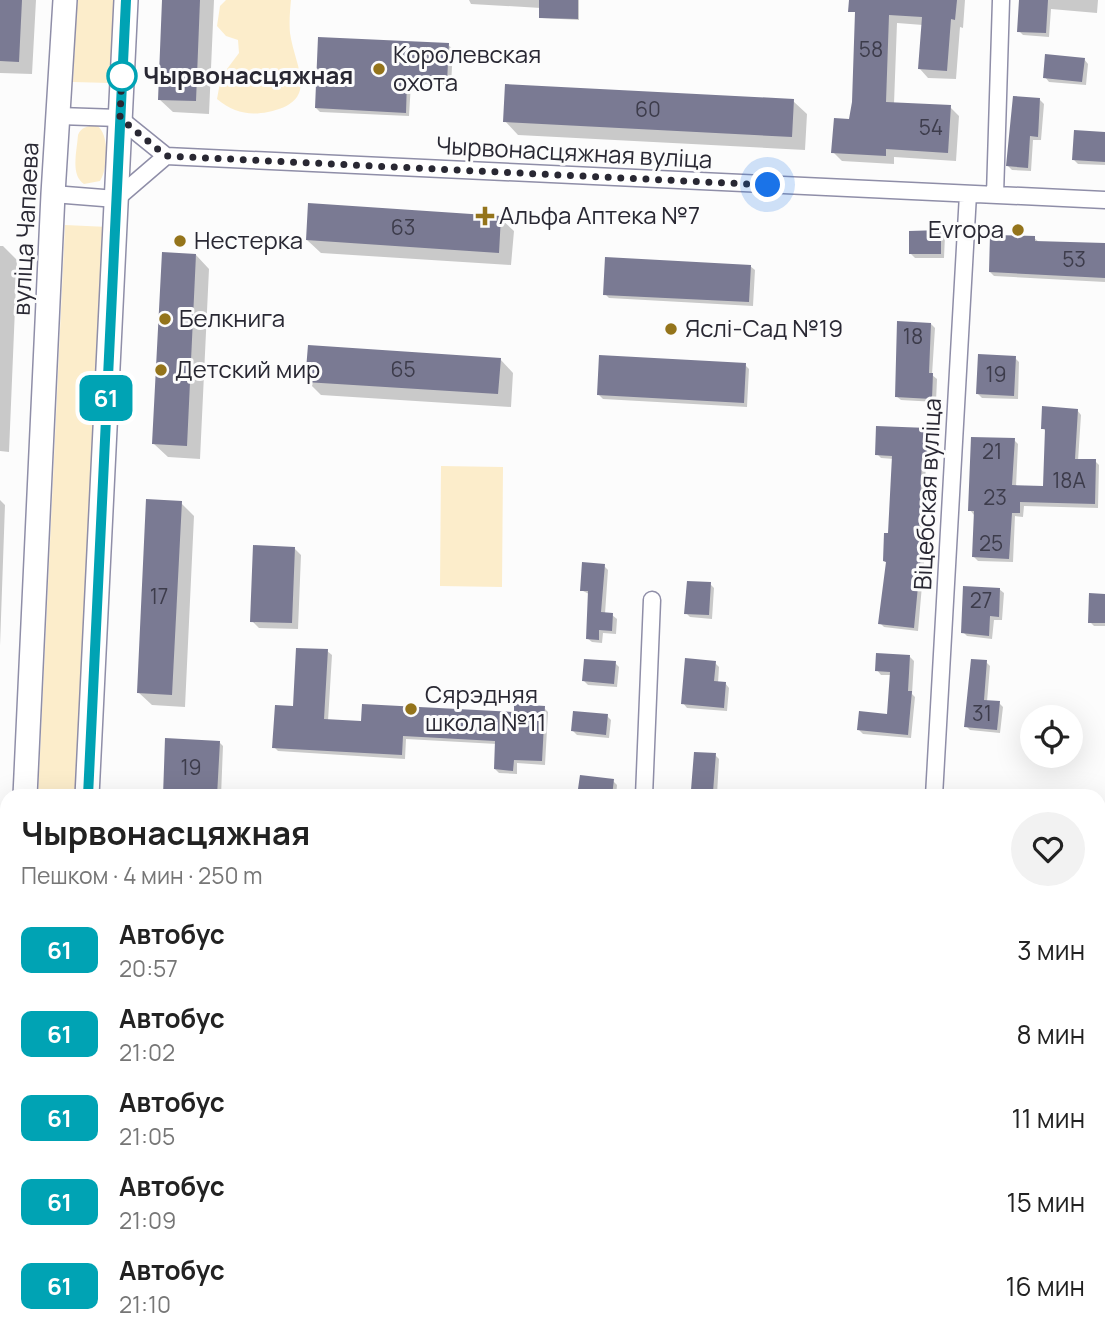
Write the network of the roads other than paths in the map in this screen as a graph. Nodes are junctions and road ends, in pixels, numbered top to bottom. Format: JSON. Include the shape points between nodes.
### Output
{"nodes":[{"id":1,"x":65,"y":0,"type":"edge"},
{"id":2,"x":126,"y":0,"type":"edge"},
{"id":3,"x":1001,"y":0,"type":"edge"},
{"id":4,"x":59,"y":116,"type":"junction"},
{"id":5,"x":120,"y":118,"type":"junction"},
{"id":6,"x":166,"y":156,"type":"junction"},
{"id":7,"x":53,"y":194,"type":"junction"},
{"id":8,"x":968,"y":194,"type":"junction"},
{"id":9,"x":995,"y":195,"type":"junction"},
{"id":10,"x":116,"y":199,"type":"junction"},
{"id":11,"x":1105,"y":200,"type":"edge"},
{"id":12,"x":652,"y":600,"type":"dead end"},
{"id":13,"x":25,"y":789,"type":"edge"},
{"id":14,"x":88,"y":789,"type":"edge"},
{"id":15,"x":644,"y":789,"type":"edge"},
{"id":16,"x":934,"y":789,"type":"edge"}],
"edges":[{"from":1,"to":4,"type":"main road","name":"вуліца Чапаева"},
{"from":2,"to":5,"type":"main road"},
{"from":3,"to":9,"type":"street"},
{"from":4,"to":5,"type":"street"},
{"from":4,"to":7,"type":"main road","name":"вуліца Чапаева"},
{"from":5,"to":6,"type":"street"},
{"from":5,"to":10,"type":"main road"},
{"from":6,"to":8,"type":"street","name":"Чырвонасцяжная вуліца"},
{"from":6,"to":10,"type":"street"},
{"from":7,"to":10,"type":"street"},
{"from":7,"to":13,"type":"main road","name":"вуліца Чапаева"},
{"from":8,"to":9,"type":"street","name":"Чырвонасцяжная вуліца"},
{"from":8,"to":16,"type":"street","name":"Віцебская вуліца"},
{"from":9,"to":11,"type":"street","name":"Чырвонасцяжная вуліца"},
{"from":10,"to":14,"type":"main road"},
{"from":12,"to":15,"type":"street"}]}
